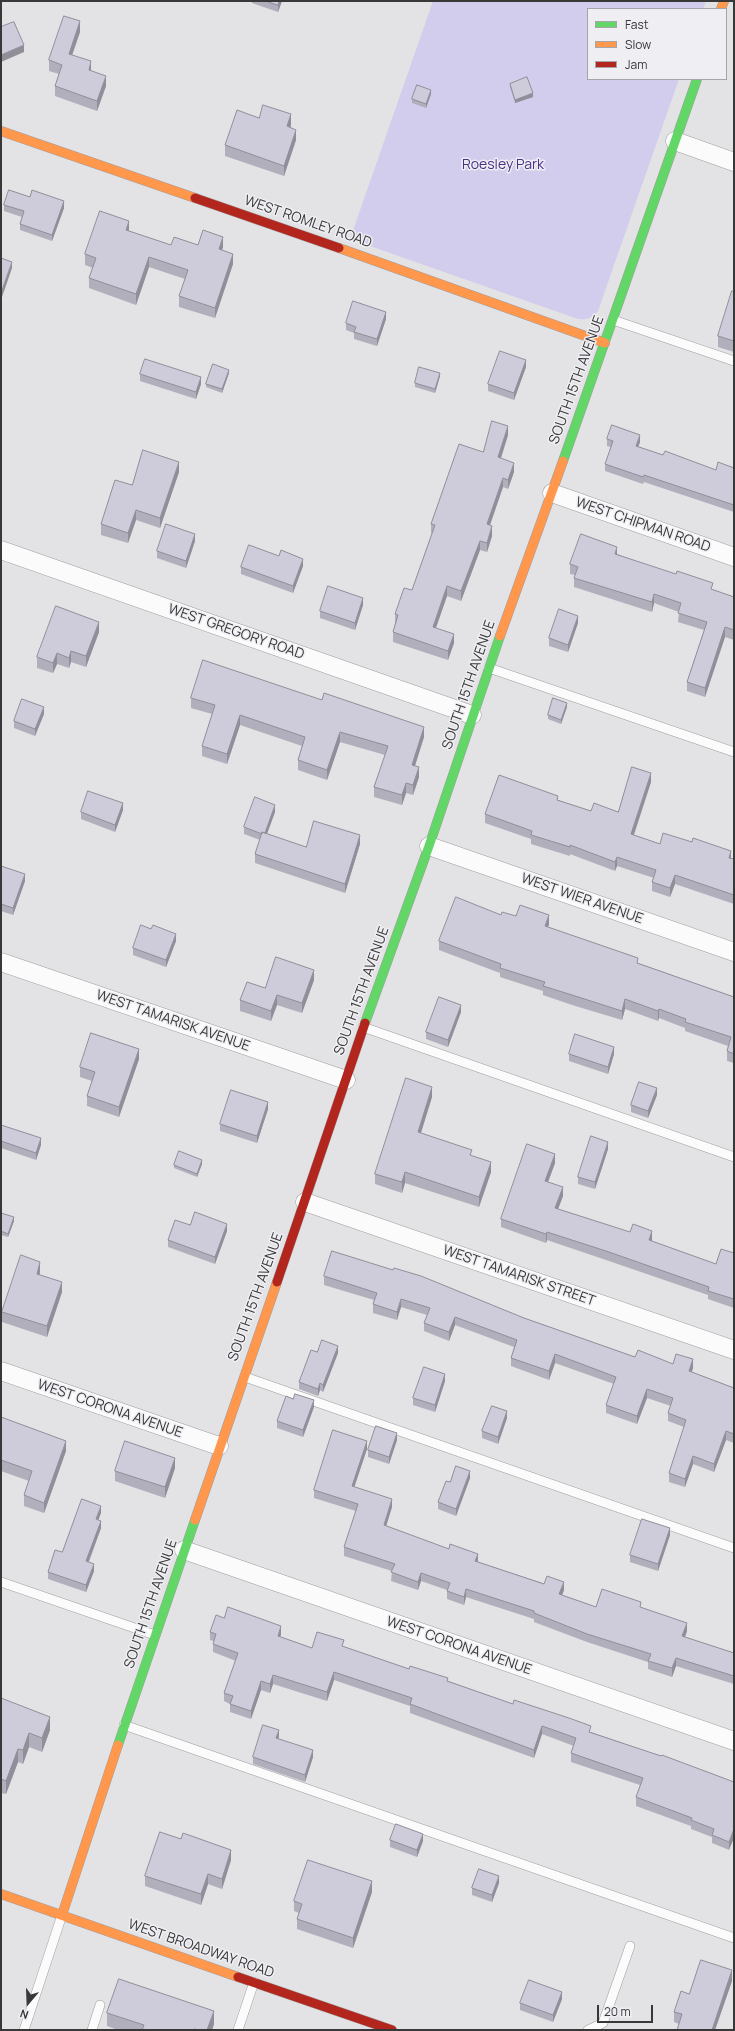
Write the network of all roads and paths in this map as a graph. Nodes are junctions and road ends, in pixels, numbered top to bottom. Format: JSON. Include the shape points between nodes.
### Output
{"nodes":[{"id":1,"x":696,"y":80,"type":"edge"},
{"id":2,"x":1,"y":131,"type":"edge"},
{"id":3,"x":675,"y":141,"type":"junction"},
{"id":4,"x":734,"y":162,"type":"edge"},
{"id":5,"x":613,"y":320,"type":"junction"},
{"id":6,"x":605,"y":343,"type":"junction"},
{"id":7,"x":734,"y":361,"type":"edge"},
{"id":8,"x":552,"y":493,"type":"junction"},
{"id":9,"x":1,"y":550,"type":"edge"},
{"id":10,"x":734,"y":557,"type":"edge"},
{"id":11,"x":489,"y":668,"type":"junction"},
{"id":12,"x":472,"y":715,"type":"junction"},
{"id":13,"x":734,"y":752,"type":"edge"},
{"id":14,"x":429,"y":846,"type":"junction"},
{"id":15,"x":734,"y":952,"type":"edge"},
{"id":16,"x":1,"y":962,"type":"edge"},
{"id":17,"x":364,"y":1027,"type":"junction"},
{"id":18,"x":346,"y":1080,"type":"junction"},
{"id":19,"x":734,"y":1157,"type":"edge"},
{"id":20,"x":305,"y":1202,"type":"junction"},
{"id":21,"x":734,"y":1350,"type":"edge"},
{"id":22,"x":1,"y":1371,"type":"edge"},
{"id":23,"x":243,"y":1376,"type":"junction"},
{"id":24,"x":219,"y":1446,"type":"junction"},
{"id":25,"x":734,"y":1548,"type":"edge"},
{"id":26,"x":184,"y":1550,"type":"junction"},
{"id":27,"x":1,"y":1582,"type":"edge"},
{"id":28,"x":155,"y":1635,"type":"junction"},
{"id":29,"x":124,"y":1725,"type":"junction"},
{"id":30,"x":734,"y":1742,"type":"edge"},
{"id":31,"x":1,"y":1894,"type":"edge"},
{"id":32,"x":62,"y":1915,"type":"junction"},
{"id":33,"x":734,"y":1938,"type":"edge"},
{"id":34,"x":630,"y":1946,"type":"dead end"},
{"id":35,"x":254,"y":1982,"type":"junction"},
{"id":36,"x":100,"y":2004,"type":"dead end"},
{"id":37,"x":24,"y":2030,"type":"edge"},
{"id":38,"x":92,"y":2030,"type":"edge"},
{"id":39,"x":238,"y":2030,"type":"edge"},
{"id":40,"x":392,"y":2030,"type":"edge"},
{"id":41,"x":588,"y":2030,"type":"edge"}],
"edges":[{"from":1,"to":3,"type":"street","name":"SOUTH 15TH AVENUE"},
{"from":2,"to":6,"type":"street","name":"WEST ROMLEY ROAD"},
{"from":3,"to":4,"type":"street"},
{"from":3,"to":5,"type":"street","name":"SOUTH 15TH AVENUE"},
{"from":5,"to":6,"type":"street","name":"SOUTH 15TH AVENUE"},
{"from":5,"to":7,"type":"lane"},
{"from":6,"to":8,"type":"street","name":"SOUTH 15TH AVENUE"},
{"from":8,"to":10,"type":"street","name":"WEST CHIPMAN ROAD"},
{"from":8,"to":11,"type":"street","name":"SOUTH 15TH AVENUE"},
{"from":9,"to":12,"type":"street","name":"WEST GREGORY ROAD"},
{"from":11,"to":12,"type":"street","name":"SOUTH 15TH AVENUE"},
{"from":11,"to":13,"type":"lane"},
{"from":12,"to":14,"type":"street","name":"SOUTH 15TH AVENUE"},
{"from":14,"to":15,"type":"street","name":"WEST WIER AVENUE"},
{"from":14,"to":17,"type":"street","name":"SOUTH 15TH AVENUE"},
{"from":16,"to":18,"type":"street","name":"WEST TAMARISK AVENUE"},
{"from":17,"to":18,"type":"street","name":"SOUTH 15TH AVENUE"},
{"from":17,"to":19,"type":"lane"},
{"from":18,"to":20,"type":"street","name":"SOUTH 15TH AVENUE"},
{"from":20,"to":21,"type":"street","name":"WEST TAMARISK STREET"},
{"from":20,"to":23,"type":"street","name":"SOUTH 15TH AVENUE"},
{"from":22,"to":24,"type":"street","name":"WEST CORONA AVENUE"},
{"from":23,"to":24,"type":"street","name":"SOUTH 15TH AVENUE"},
{"from":23,"to":25,"type":"lane"},
{"from":24,"to":26,"type":"street","name":"SOUTH 15TH AVENUE"},
{"from":26,"to":28,"type":"street","name":"SOUTH 15TH AVENUE"},
{"from":26,"to":30,"type":"street","name":"WEST CORONA AVENUE"},
{"from":27,"to":28,"type":"lane"},
{"from":28,"to":29,"type":"street","name":"SOUTH 15TH AVENUE"},
{"from":29,"to":32,"type":"street","name":"SOUTH 15TH AVENUE"},
{"from":29,"to":33,"type":"lane"},
{"from":31,"to":32,"type":"street","name":"WEST BROADWAY ROAD"},
{"from":32,"to":35,"type":"street","name":"WEST BROADWAY ROAD"},
{"from":32,"to":37,"type":"lane"},
{"from":34,"to":41,"type":"lane","via":[[603,2023]]},
{"from":35,"to":39,"type":"lane"},
{"from":35,"to":40,"type":"street","name":"WEST BROADWAY ROAD"},
{"from":36,"to":38,"type":"lane"}]}
